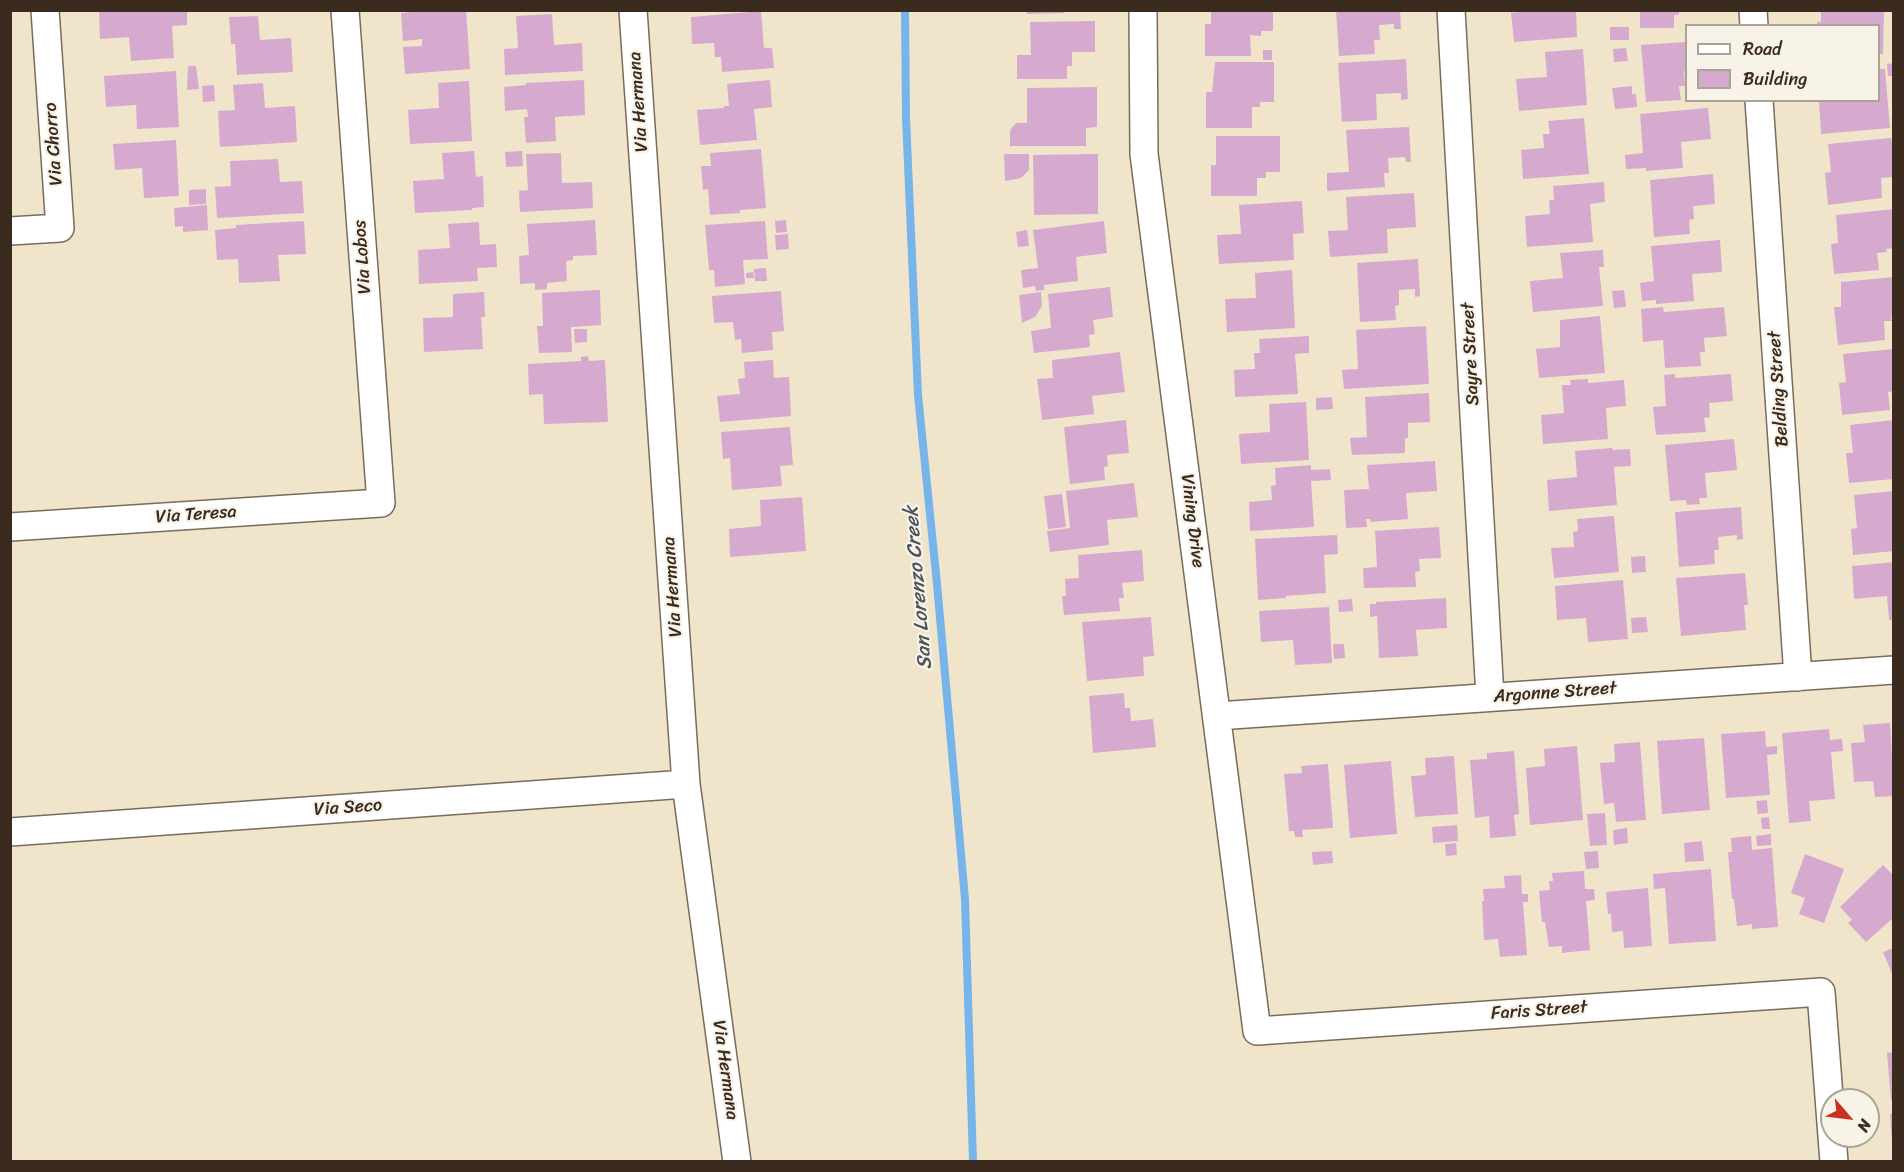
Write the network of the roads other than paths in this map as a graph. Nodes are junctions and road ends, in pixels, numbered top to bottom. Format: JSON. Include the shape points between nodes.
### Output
{"nodes":[{"id":1,"x":45,"y":10,"type":"edge"},
{"id":2,"x":345,"y":10,"type":"edge"},
{"id":3,"x":633,"y":10,"type":"edge"},
{"id":4,"x":1143,"y":10,"type":"edge"},
{"id":5,"x":1451,"y":10,"type":"edge"},
{"id":6,"x":1759,"y":102,"type":"edge"},
{"id":7,"x":10,"y":231,"type":"edge"},
{"id":8,"x":381,"y":503,"type":"joint"},
{"id":9,"x":10,"y":527,"type":"edge"},
{"id":10,"x":1893,"y":670,"type":"edge"},
{"id":11,"x":1798,"y":677,"type":"junction"},
{"id":12,"x":1490,"y":697,"type":"junction"},
{"id":13,"x":1217,"y":716,"type":"junction"},
{"id":14,"x":686,"y":784,"type":"junction"},
{"id":15,"x":10,"y":832,"type":"edge"},
{"id":16,"x":1257,"y":1031,"type":"joint"},
{"id":17,"x":737,"y":1161,"type":"edge"},
{"id":18,"x":1834,"y":1161,"type":"edge"}],
"edges":[{"from":1,"to":7,"type":"street","name":"Via Chorro","via":[[60,228]]},
{"from":2,"to":8,"type":"street","name":"Via Lobos"},
{"from":3,"to":14,"type":"street","name":"Via Hermana"},
{"from":4,"to":13,"type":"street","name":"Vining Drive","via":[[1144,154]]},
{"from":5,"to":12,"type":"street","name":"Sayre Street"},
{"from":6,"to":11,"type":"street","name":"Belding Street"},
{"from":8,"to":9,"type":"street","name":"Via Teresa"},
{"from":10,"to":11,"type":"street","name":"Argonne Street"},
{"from":11,"to":12,"type":"street","name":"Argonne Street"},
{"from":12,"to":13,"type":"street","name":"Argonne Street"},
{"from":13,"to":16,"type":"street","name":"Vining Drive"},
{"from":14,"to":15,"type":"street","name":"Via Seco"},
{"from":14,"to":17,"type":"street","name":"Via Hermana"},
{"from":16,"to":18,"type":"street","name":"Faris Street","via":[[1821,992]]}]}
